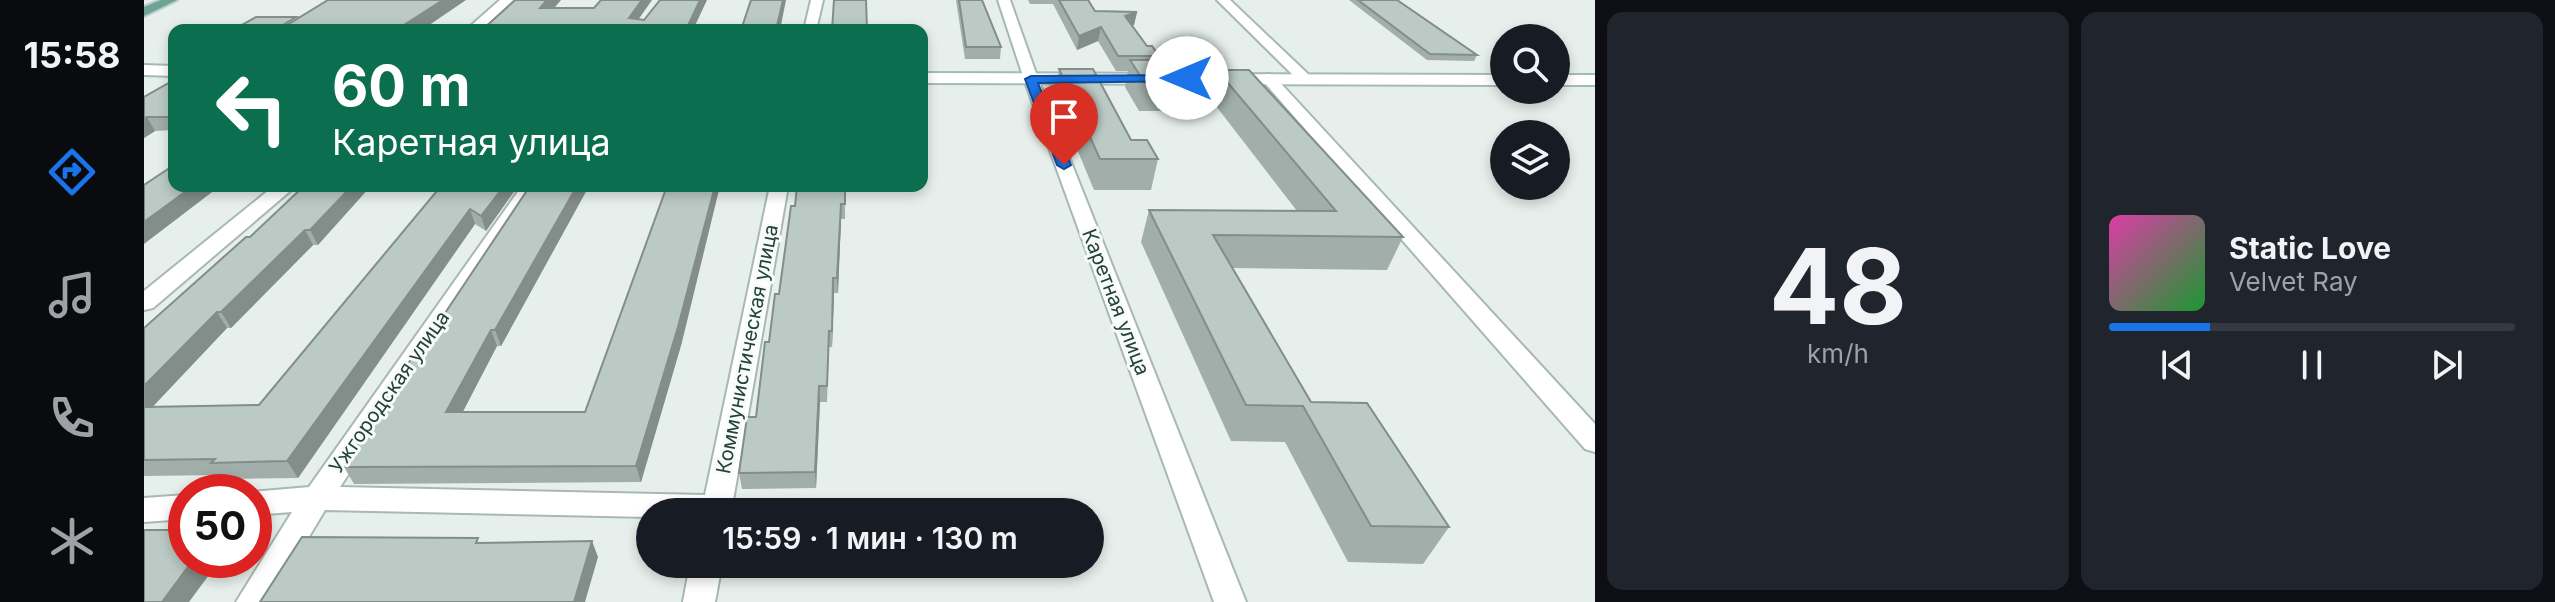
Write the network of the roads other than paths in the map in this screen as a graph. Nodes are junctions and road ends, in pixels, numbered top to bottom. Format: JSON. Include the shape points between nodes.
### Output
{"nodes":[{"id":1,"x":155,"y":0,"type":"edge"},
{"id":2,"x":171,"y":0,"type":"edge"},
{"id":3,"x":508,"y":0,"type":"edge"},
{"id":4,"x":817,"y":0,"type":"edge"},
{"id":5,"x":1004,"y":0,"type":"edge"},
{"id":6,"x":1223,"y":0,"type":"edge"},
{"id":7,"x":144,"y":5,"type":"edge"},
{"id":8,"x":144,"y":12,"type":"edge"},
{"id":9,"x":480,"y":24,"type":"edge"},
{"id":10,"x":811,"y":24,"type":"edge"},
{"id":11,"x":144,"y":70,"type":"edge"},
{"id":12,"x":168,"y":71,"type":"edge"},
{"id":13,"x":928,"y":78,"type":"edge"},
{"id":14,"x":1268,"y":78,"type":"junction"},
{"id":15,"x":1031,"y":79,"type":"junction"},
{"id":16,"x":1305,"y":79,"type":"junction"},
{"id":17,"x":1490,"y":80,"type":"edge"},
{"id":18,"x":1570,"y":80,"type":"edge"},
{"id":19,"x":1595,"y":80,"type":"edge"},
{"id":20,"x":279,"y":192,"type":"edge"},
{"id":21,"x":527,"y":192,"type":"edge"},
{"id":22,"x":778,"y":192,"type":"edge"},
{"id":23,"x":144,"y":303,"type":"edge"},
{"id":24,"x":1595,"y":442,"type":"edge"},
{"id":25,"x":317,"y":498,"type":"junction"},
{"id":26,"x":719,"y":498,"type":"edge"},
{"id":27,"x":272,"y":502,"type":"edge"},
{"id":28,"x":168,"y":508,"type":"edge"},
{"id":29,"x":636,"y":508,"type":"edge"},
{"id":30,"x":144,"y":510,"type":"edge"},
{"id":31,"x":703,"y":578,"type":"edge"},
{"id":32,"x":252,"y":602,"type":"edge"},
{"id":33,"x":699,"y":602,"type":"edge"},
{"id":34,"x":1230,"y":602,"type":"edge"}],
"edges":[{"from":1,"to":7,"type":"main road"},
{"from":2,"to":8,"type":"main road"},
{"from":3,"to":9,"type":"main road"},
{"from":4,"to":10,"type":"street"},
{"from":5,"to":15,"type":"street","name":"Каретная улица"},
{"from":6,"to":16,"type":"street"},
{"from":11,"to":12,"type":"main road"},
{"from":13,"to":15,"type":"main road"},
{"from":14,"to":15,"type":"main road"},
{"from":14,"to":16,"type":"main road"},
{"from":14,"to":24,"type":"street"},
{"from":15,"to":34,"type":"street","name":"Каретная улица"},
{"from":16,"to":17,"type":"main road"},
{"from":18,"to":19,"type":"main road"},
{"from":20,"to":23,"type":"main road"},
{"from":21,"to":25,"type":"street","name":"Ужгородская улица"},
{"from":22,"to":26,"type":"street","name":"Коммунистическая улица"},
{"from":25,"to":27,"type":"street"},
{"from":25,"to":29,"type":"street"},
{"from":25,"to":32,"type":"street","name":"Ужгородская улица"},
{"from":28,"to":30,"type":"street"},
{"from":31,"to":33,"type":"street"}]}
